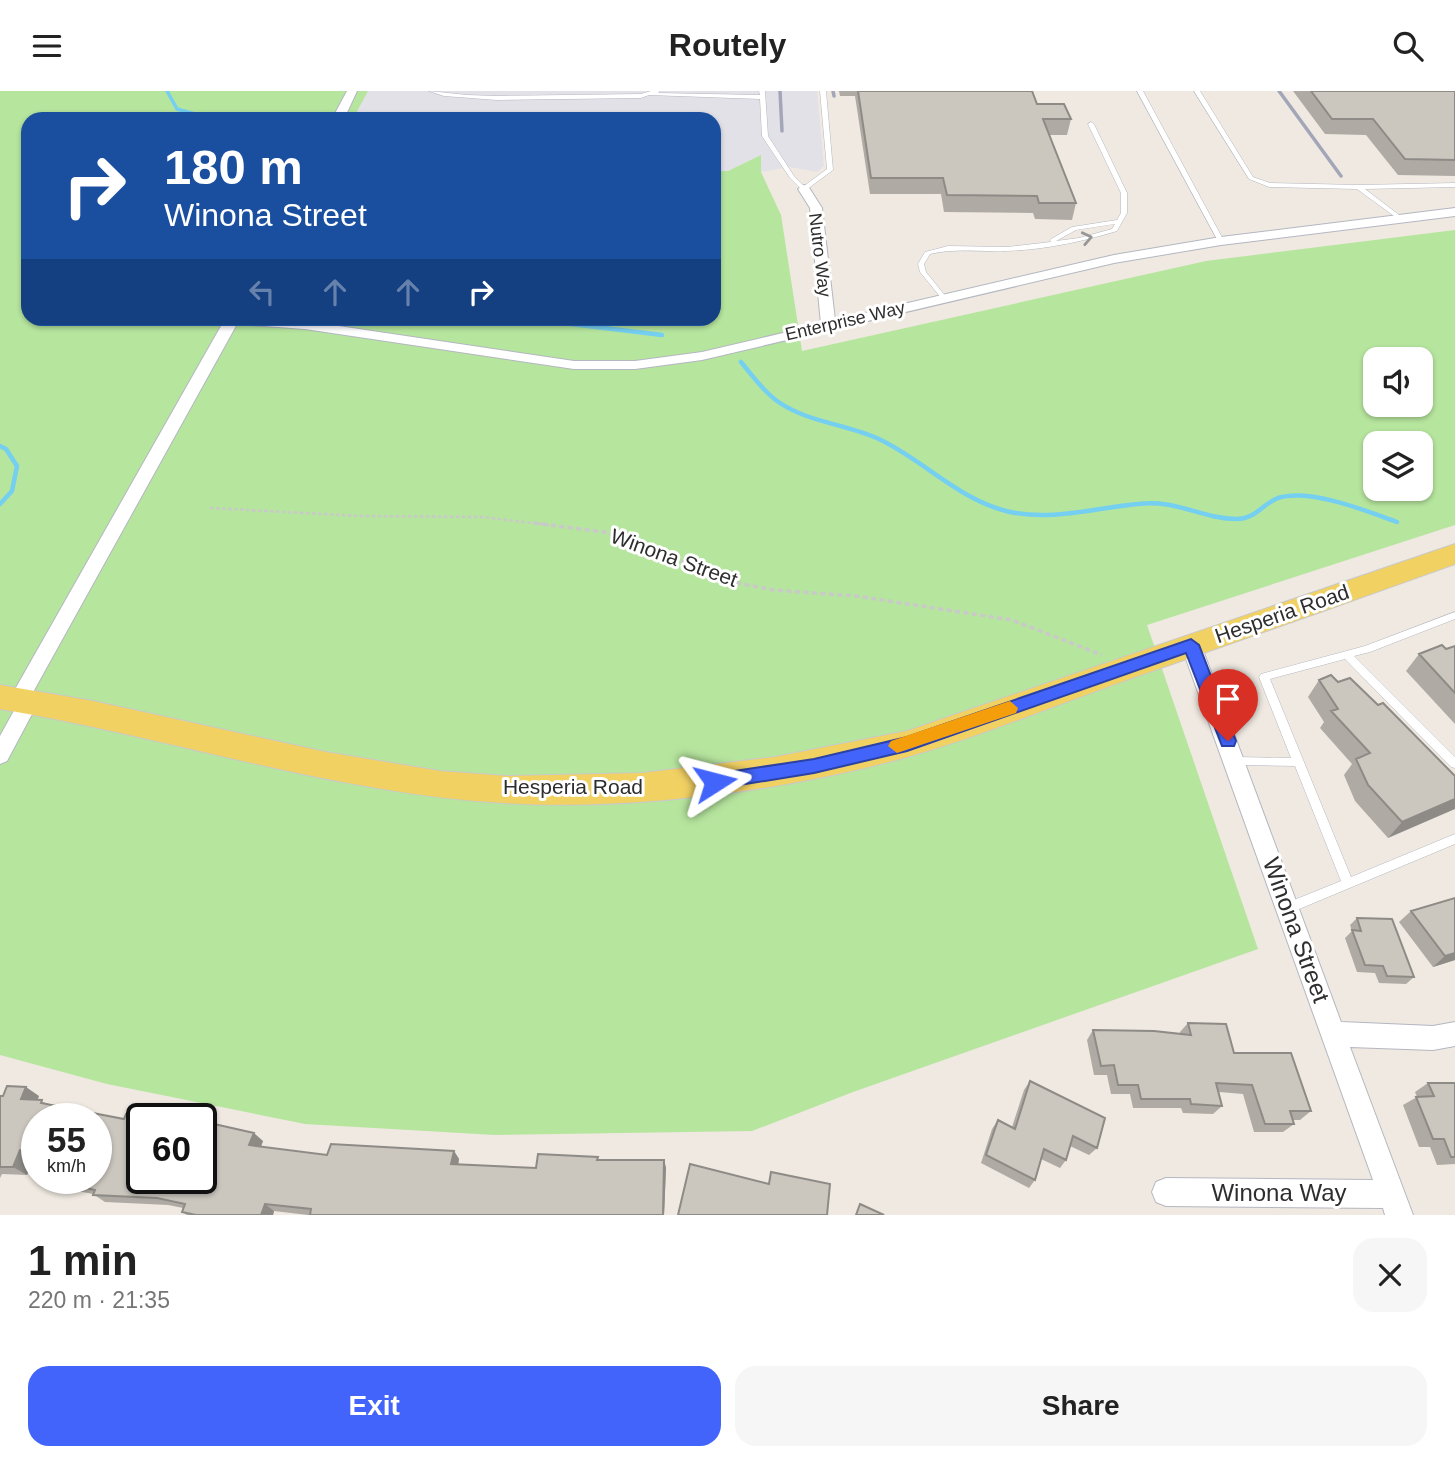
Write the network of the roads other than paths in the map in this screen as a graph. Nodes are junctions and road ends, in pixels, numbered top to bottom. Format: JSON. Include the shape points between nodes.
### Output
{"nodes":[{"id":1,"x":352,"y":91,"type":"edge"},
{"id":2,"x":432,"y":91,"type":"edge"},
{"id":3,"x":823,"y":91,"type":"edge"},
{"id":4,"x":1140,"y":91,"type":"edge"},
{"id":5,"x":1197,"y":91,"type":"edge"},
{"id":6,"x":654,"y":93,"type":"edge"},
{"id":7,"x":762,"y":94,"type":"edge"},
{"id":8,"x":342,"y":112,"type":"edge"},
{"id":9,"x":1091,"y":124,"type":"dead end"},
{"id":10,"x":1455,"y":185,"type":"edge"},
{"id":11,"x":1359,"y":187,"type":"junction"},
{"id":12,"x":804,"y":189,"type":"junction"},
{"id":13,"x":1455,"y":212,"type":"edge"},
{"id":14,"x":1401,"y":219,"type":"junction"},
{"id":15,"x":1117,"y":222,"type":"junction"},
{"id":16,"x":1221,"y":241,"type":"junction"},
{"id":17,"x":1049,"y":242,"type":"junction"},
{"id":18,"x":944,"y":298,"type":"junction"},
{"id":19,"x":828,"y":324,"type":"junction"},
{"id":20,"x":228,"y":326,"type":"edge"},
{"id":21,"x":312,"y":326,"type":"edge"},
{"id":22,"x":1452,"y":558,"type":"edge"},
{"id":23,"x":1455,"y":615,"type":"edge"},
{"id":24,"x":1191,"y":645,"type":"junction"},
{"id":25,"x":1346,"y":654,"type":"junction"},
{"id":26,"x":16,"y":699,"type":"edge"},
{"id":27,"x":0,"y":755,"type":"edge"},
{"id":28,"x":1236,"y":761,"type":"junction"},
{"id":29,"x":1298,"y":762,"type":"junction"},
{"id":30,"x":1455,"y":764,"type":"edge"},
{"id":31,"x":1455,"y":839,"type":"edge"},
{"id":32,"x":1348,"y":884,"type":"junction"},
{"id":33,"x":1288,"y":908,"type":"junction"},
{"id":34,"x":1333,"y":1034,"type":"junction"},
{"id":35,"x":1455,"y":1034,"type":"edge"},
{"id":36,"x":1166,"y":1192,"type":"dead end"},
{"id":37,"x":1395,"y":1204,"type":"edge"}],
"edges":[{"from":1,"to":8,"type":"street"},
{"from":2,"to":6,"type":"lane","via":[[445,96]]},
{"from":3,"to":12,"type":"lane","via":[[830,170]]},
{"from":4,"to":16,"type":"lane"},
{"from":5,"to":11,"type":"lane","via":[[1251,178],[1269,185]]},
{"from":6,"to":7,"type":"lane"},
{"from":7,"to":12,"type":"lane","via":[[765,136]]},
{"from":9,"to":15,"type":"lane","via":[[1124,193],[1124,213]]},
{"from":10,"to":11,"type":"lane"},
{"from":11,"to":14,"type":"lane"},
{"from":12,"to":19,"type":"street","name":"Nutro Way","via":[[816,208]]},
{"from":13,"to":14,"type":"street","name":"Enterprise Way"},
{"from":14,"to":16,"type":"street","name":"Enterprise Way"},
{"from":15,"to":17,"type":"lane","via":[[1074,228]]},
{"from":17,"to":15,"type":"lane","one_way":true,"via":[[1107,233],[1115,230]]},
{"from":16,"to":18,"type":"street","name":"Enterprise Way","via":[[1114,259]]},
{"from":17,"to":18,"type":"lane","via":[[927,253],[921,264],[923,272]]},
{"from":18,"to":19,"type":"street","name":"Enterprise Way"},
{"from":19,"to":21,"type":"street","name":"Enterprise Way","via":[[702,356],[604,367]]},
{"from":20,"to":26,"type":"street"},
{"from":22,"to":24,"type":"main road","name":"Hesperia Road"},
{"from":23,"to":25,"type":"lane"},
{"from":24,"to":26,"type":"main road","name":"Hesperia Road","via":[[907,744],[814,766],[715,782],[630,789],[543,791],[375,776]]},
{"from":24,"to":28,"type":"street","name":"Winona Street"},
{"from":25,"to":29,"type":"lane","via":[[1264,677]]},
{"from":25,"to":30,"type":"lane"},
{"from":26,"to":27,"type":"street"},
{"from":28,"to":29,"type":"lane"},
{"from":28,"to":33,"type":"street","name":"Winona Street"},
{"from":29,"to":32,"type":"lane"},
{"from":31,"to":32,"type":"lane"},
{"from":32,"to":33,"type":"lane"},
{"from":33,"to":34,"type":"street","name":"Winona Street"},
{"from":34,"to":35,"type":"street","via":[[1433,1038]]},
{"from":34,"to":37,"type":"street","name":"Winona Street"},
{"from":36,"to":37,"type":"street","name":"Winona Way"}]}
